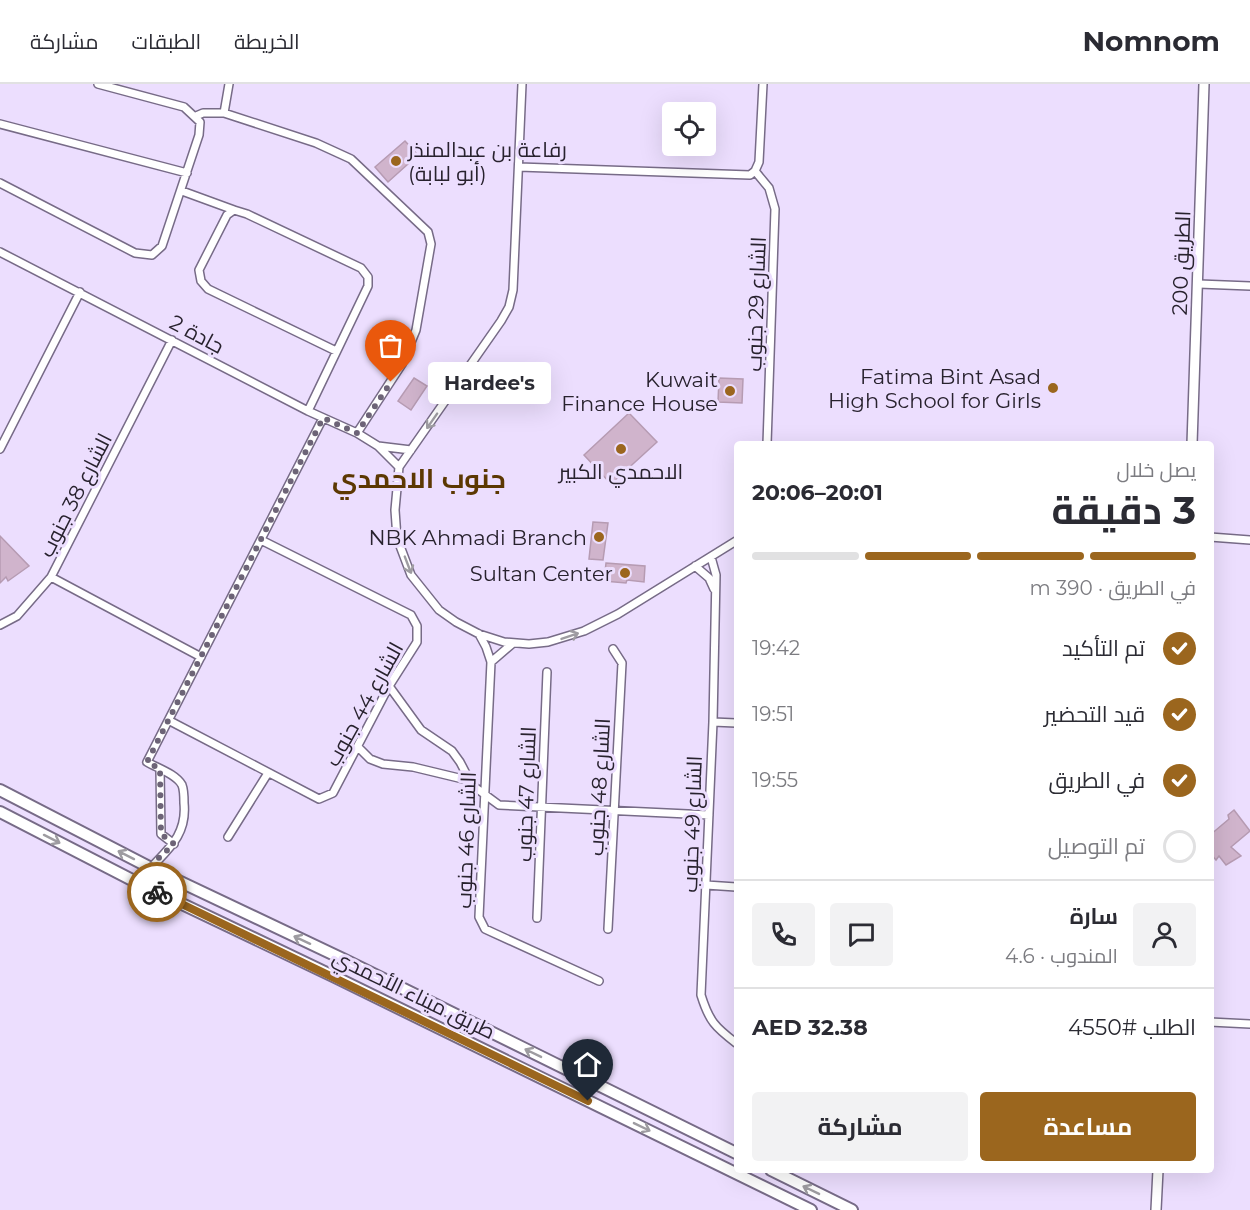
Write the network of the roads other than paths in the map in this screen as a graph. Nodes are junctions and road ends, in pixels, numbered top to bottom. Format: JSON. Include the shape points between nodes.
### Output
{"nodes":[{"id":1,"x":98,"y":84,"type":"edge"},
{"id":2,"x":229,"y":84,"type":"edge"},
{"id":3,"x":522,"y":84,"type":"edge"},
{"id":4,"x":763,"y":84,"type":"edge"},
{"id":5,"x":1204,"y":84,"type":"edge"},
{"id":6,"x":224,"y":113,"type":"junction"},
{"id":7,"x":196,"y":117,"type":"junction"},
{"id":8,"x":0,"y":124,"type":"edge"},
{"id":9,"x":519,"y":167,"type":"junction"},
{"id":10,"x":755,"y":171,"type":"junction"},
{"id":11,"x":187,"y":173,"type":"junction"},
{"id":12,"x":0,"y":183,"type":"edge"},
{"id":13,"x":182,"y":191,"type":"junction"},
{"id":14,"x":234,"y":210,"type":"junction"},
{"id":15,"x":0,"y":252,"type":"edge"},
{"id":16,"x":1199,"y":284,"type":"junction"},
{"id":17,"x":1250,"y":286,"type":"edge"},
{"id":18,"x":80,"y":292,"type":"junction"},
{"id":19,"x":172,"y":340,"type":"junction"},
{"id":20,"x":336,"y":351,"type":"junction"},
{"id":21,"x":308,"y":411,"type":"junction"},
{"id":22,"x":323,"y":418,"type":"junction"},
{"id":23,"x":357,"y":433,"type":"junction"},
{"id":24,"x":767,"y":441,"type":"edge"},
{"id":25,"x":1192,"y":441,"type":"edge"},
{"id":26,"x":378,"y":446,"type":"junction"},
{"id":27,"x":0,"y":449,"type":"edge"},
{"id":28,"x":411,"y":450,"type":"junction"},
{"id":29,"x":399,"y":467,"type":"junction"},
{"id":30,"x":1214,"y":537,"type":"edge"},
{"id":31,"x":261,"y":540,"type":"junction"},
{"id":32,"x":1250,"y":540,"type":"edge"},
{"id":33,"x":734,"y":543,"type":"edge"},
{"id":34,"x":711,"y":557,"type":"junction"},
{"id":35,"x":698,"y":565,"type":"junction"},
{"id":36,"x":51,"y":577,"type":"junction"},
{"id":37,"x":715,"y":592,"type":"junction"},
{"id":38,"x":0,"y":625,"type":"edge"},
{"id":39,"x":479,"y":634,"type":"junction"},
{"id":40,"x":512,"y":644,"type":"junction"},
{"id":41,"x":613,"y":649,"type":"dead end"},
{"id":42,"x":201,"y":657,"type":"junction"},
{"id":43,"x":490,"y":662,"type":"junction"},
{"id":44,"x":547,"y":672,"type":"dead end"},
{"id":45,"x":389,"y":686,"type":"junction"},
{"id":46,"x":170,"y":721,"type":"junction"},
{"id":47,"x":713,"y":722,"type":"junction"},
{"id":48,"x":734,"y":723,"type":"edge"},
{"id":49,"x":358,"y":747,"type":"junction"},
{"id":50,"x":160,"y":769,"type":"junction"},
{"id":51,"x":268,"y":772,"type":"junction"},
{"id":52,"x":467,"y":780,"type":"junction"},
{"id":53,"x":0,"y":790,"type":"edge"},
{"id":54,"x":484,"y":795,"type":"junction"},
{"id":55,"x":543,"y":809,"type":"junction"},
{"id":56,"x":0,"y":812,"type":"edge"},
{"id":57,"x":615,"y":812,"type":"junction"},
{"id":58,"x":709,"y":815,"type":"junction"},
{"id":59,"x":228,"y":837,"type":"dead end"},
{"id":60,"x":174,"y":844,"type":"junction"},
{"id":61,"x":149,"y":867,"type":"junction"},
{"id":62,"x":138,"y":883,"type":"junction"},
{"id":63,"x":706,"y":885,"type":"junction"},
{"id":64,"x":734,"y":887,"type":"edge"},
{"id":65,"x":537,"y":918,"type":"dead end"},
{"id":66,"x":608,"y":929,"type":"dead end"},
{"id":67,"x":599,"y":981,"type":"dead end"},
{"id":68,"x":1214,"y":1022,"type":"edge"},
{"id":69,"x":1250,"y":1024,"type":"edge"},
{"id":70,"x":734,"y":1041,"type":"edge"},
{"id":71,"x":734,"y":1152,"type":"edge"},
{"id":72,"x":734,"y":1172,"type":"edge"},
{"id":73,"x":735,"y":1173,"type":"edge"},
{"id":74,"x":777,"y":1173,"type":"edge"},
{"id":75,"x":1158,"y":1173,"type":"edge"},
{"id":76,"x":811,"y":1210,"type":"edge"},
{"id":77,"x":852,"y":1210,"type":"edge"},
{"id":78,"x":1156,"y":1210,"type":"edge"}],
"edges":[{"from":1,"to":7,"type":"street","via":[[184,107]]},
{"from":2,"to":6,"type":"street"},
{"from":3,"to":9,"type":"street"},
{"from":4,"to":10,"type":"street","via":[[759,162]]},
{"from":5,"to":16,"type":"main road","name":"الطريق 200"},
{"from":6,"to":7,"type":"street"},
{"from":6,"to":23,"type":"street","via":[[316,143],[351,159],[428,232],[430,244],[416,330],[402,364]]},
{"from":7,"to":11,"type":"street","via":[[200,122],[199,135]]},
{"from":8,"to":11,"type":"street"},
{"from":9,"to":10,"type":"street","via":[[744,176]]},
{"from":9,"to":28,"type":"street","one_way":true,"via":[[509,307]]},
{"from":10,"to":24,"type":"street","name":"الشارع 29 جنوب","via":[[769,188],[776,209]]},
{"from":11,"to":13,"type":"street"},
{"from":12,"to":13,"type":"street","via":[[135,253],[152,255],[162,246]]},
{"from":13,"to":14,"type":"street"},
{"from":14,"to":20,"type":"street","via":[[361,268],[368,277],[368,286]]},
{"from":14,"to":20,"type":"street","via":[[227,214],[199,270],[201,280],[208,289]]},
{"from":15,"to":18,"type":"street","name":"جادة 2"},
{"from":16,"to":17,"type":"street"},
{"from":16,"to":25,"type":"main road","name":"الطريق 200"},
{"from":18,"to":19,"type":"street","name":"جادة 2"},
{"from":18,"to":27,"type":"street"},
{"from":19,"to":21,"type":"street","name":"جادة 2"},
{"from":19,"to":36,"type":"street","name":"الشارع 38 جنوب"},
{"from":20,"to":21,"type":"street"},
{"from":21,"to":22,"type":"street","name":"جادة 2"},
{"from":22,"to":23,"type":"street","name":"جادة 2"},
{"from":22,"to":31,"type":"street"},
{"from":23,"to":26,"type":"street","name":"جادة 2"},
{"from":26,"to":28,"type":"street","name":"جادة 2"},
{"from":26,"to":29,"type":"street","name":"جادة 2"},
{"from":28,"to":29,"type":"street"},
{"from":29,"to":39,"type":"street","one_way":true,"via":[[397,538],[411,575],[440,610]]},
{"from":30,"to":32,"type":"street"},
{"from":31,"to":42,"type":"street"},
{"from":31,"to":45,"type":"street","name":"الشارع 44 جنوب","via":[[411,615],[417,626],[417,642]]},
{"from":33,"to":34,"type":"street"},
{"from":34,"to":35,"type":"street"},
{"from":34,"to":37,"type":"street","name":"الشارع 49 جنوب"},
{"from":35,"to":37,"type":"street"},
{"from":40,"to":35,"type":"street","one_way":true,"via":[[548,642],[584,631]]},
{"from":36,"to":38,"type":"street","via":[[17,616]]},
{"from":36,"to":42,"type":"street","name":"الشارع 38 جنوب"},
{"from":37,"to":47,"type":"street","name":"الشارع 49 جنوب"},
{"from":39,"to":40,"type":"street"},
{"from":39,"to":43,"type":"street","name":"الشارع 46 جنوب"},
{"from":40,"to":43,"type":"street"},
{"from":41,"to":57,"type":"street","name":"الشارع 48 جنوب","via":[[622,663]]},
{"from":42,"to":46,"type":"street"},
{"from":43,"to":54,"type":"street","name":"الشارع 46 جنوب"},
{"from":44,"to":55,"type":"street","name":"الشارع 47 جنوب"},
{"from":45,"to":49,"type":"street","name":"الشارع 44 جنوب"},
{"from":45,"to":52,"type":"street","via":[[420,730],[452,751]]},
{"from":46,"to":50,"type":"street","via":[[147,762]]},
{"from":46,"to":51,"type":"street","name":"الشارع 44 جنوب"},
{"from":47,"to":48,"type":"street"},
{"from":47,"to":58,"type":"street","name":"الشارع 49 جنوب"},
{"from":49,"to":51,"type":"street","name":"الشارع 44 جنوب","via":[[328,797],[319,799]]},
{"from":49,"to":52,"type":"street","via":[[370,759],[383,764]]},
{"from":50,"to":60,"type":"street","via":[[161,834]]},
{"from":50,"to":60,"type":"street","via":[[183,786],[186,817]]},
{"from":51,"to":59,"type":"street"},
{"from":52,"to":54,"type":"street"},
{"from":61,"to":53,"type":"main road","name":"طريق ميناء الأحمدي","one_way":true},
{"from":54,"to":55,"type":"street","via":[[499,806]]},
{"from":54,"to":67,"type":"street","name":"الشارع 46 جنوب","via":[[479,917],[485,929]]},
{"from":55,"to":57,"type":"street"},
{"from":55,"to":65,"type":"street","name":"الشارع 47 جنوب"},
{"from":56,"to":62,"type":"main road","name":"طريق ميناء الأحمدي","one_way":true},
{"from":57,"to":58,"type":"street"},
{"from":57,"to":66,"type":"street","name":"الشارع 48 جنوب"},
{"from":58,"to":63,"type":"street","name":"الشارع 49 جنوب"},
{"from":60,"to":61,"type":"street"},
{"from":61,"to":62,"type":"street"},
{"from":71,"to":61,"type":"main road","name":"طريق ميناء الأحمدي","one_way":true},
{"from":62,"to":72,"type":"main road","name":"طريق ميناء الأحمدي","one_way":true},
{"from":63,"to":64,"type":"street"},
{"from":63,"to":70,"type":"street","name":"الشارع 49 جنوب","via":[[701,995],[707,1016]]},
{"from":68,"to":69,"type":"street"},
{"from":73,"to":76,"type":"main road","name":"طريق ميناء الأحمدي","one_way":true},
{"from":77,"to":74,"type":"main road","one_way":true},
{"from":75,"to":78,"type":"main road"}]}
